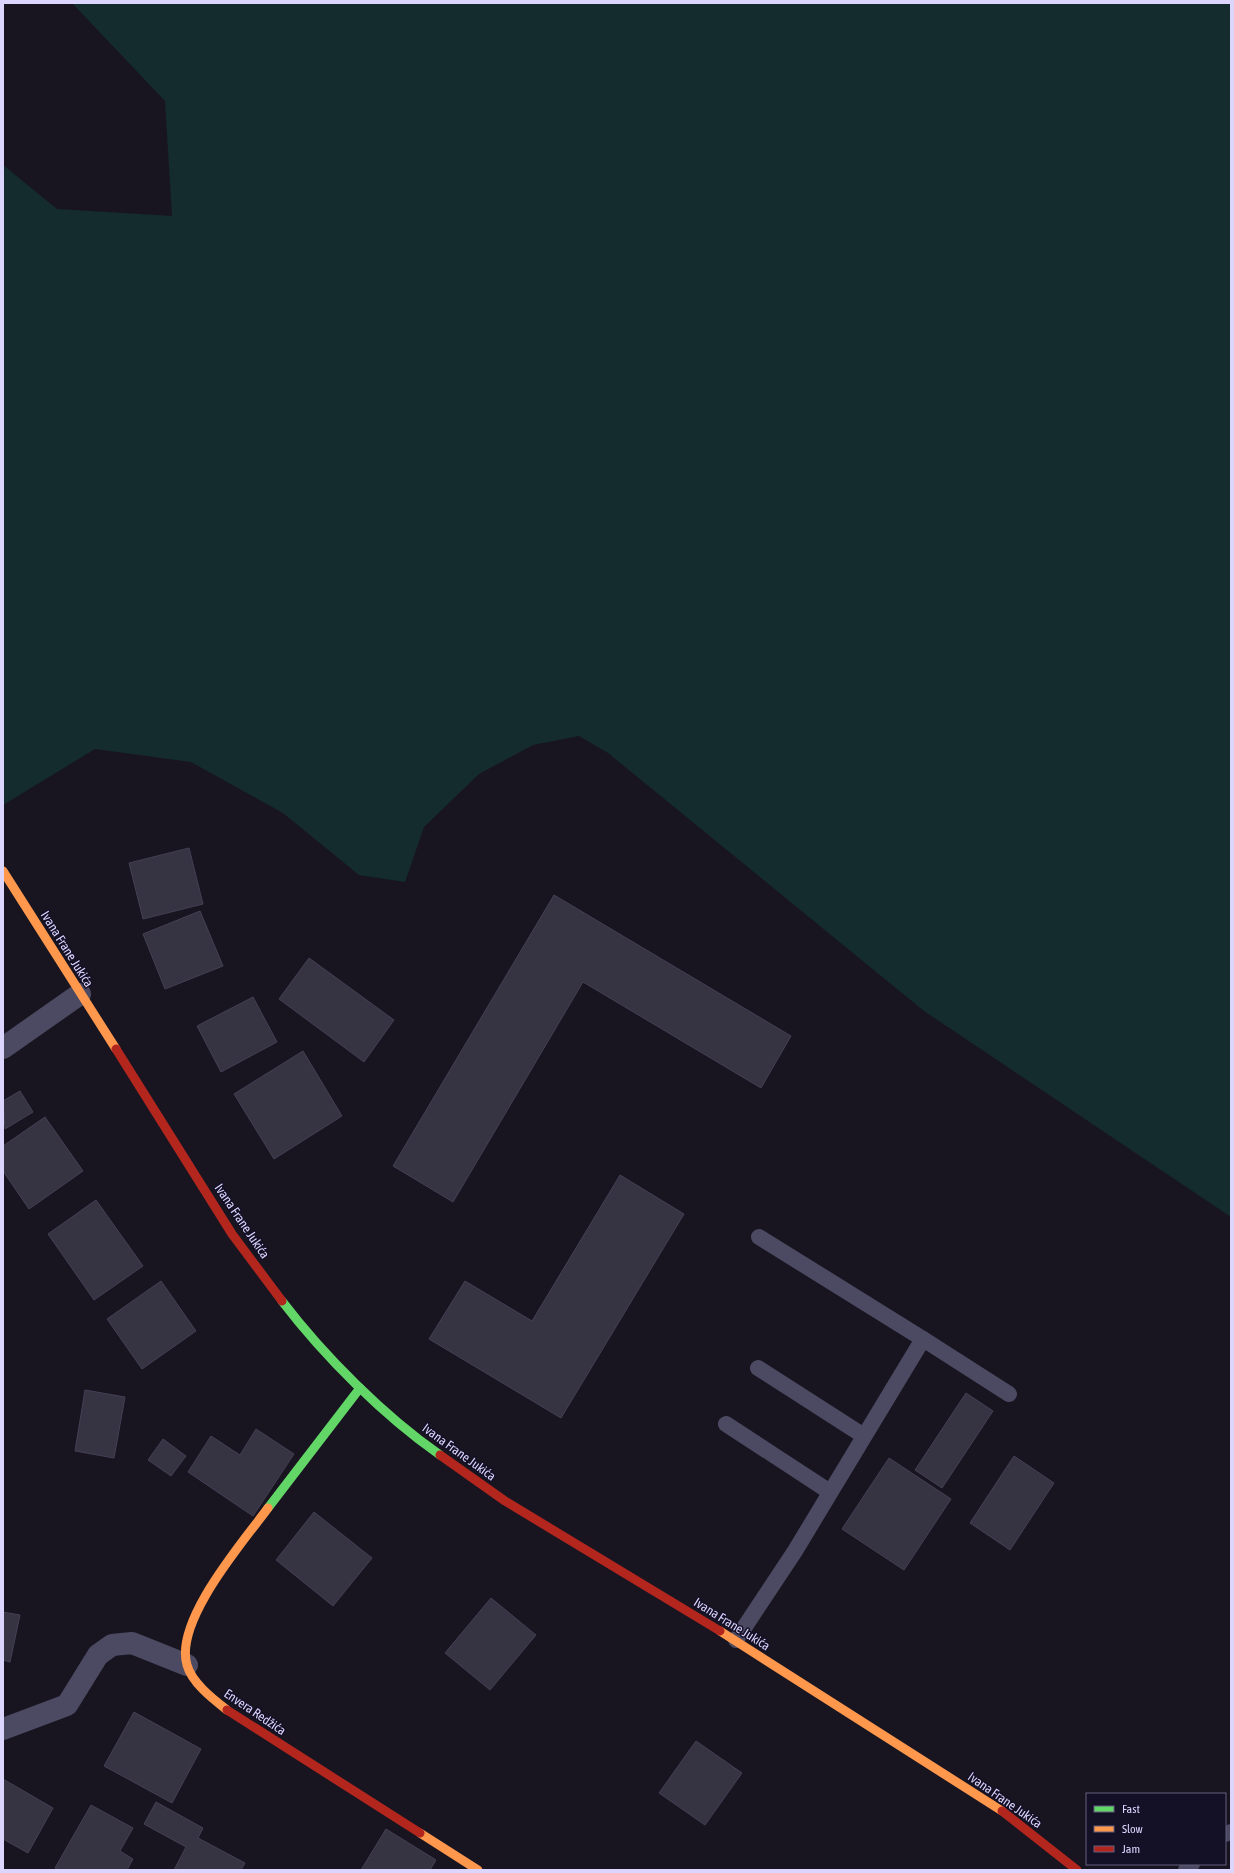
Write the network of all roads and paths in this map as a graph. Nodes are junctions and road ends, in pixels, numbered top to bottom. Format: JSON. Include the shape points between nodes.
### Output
{"nodes":[{"id":1,"x":3,"y":871,"type":"edge"},
{"id":2,"x":80,"y":994,"type":"junction"},
{"id":3,"x":3,"y":1048,"type":"edge"},
{"id":4,"x":759,"y":1237,"type":"dead end"},
{"id":5,"x":923,"y":1339,"type":"junction"},
{"id":6,"x":758,"y":1368,"type":"dead end"},
{"id":7,"x":360,"y":1388,"type":"junction"},
{"id":8,"x":1009,"y":1394,"type":"dead end"},
{"id":9,"x":726,"y":1424,"type":"dead end"},
{"id":10,"x":864,"y":1436,"type":"junction"},
{"id":11,"x":830,"y":1492,"type":"junction"},
{"id":12,"x":736,"y":1640,"type":"junction"},
{"id":13,"x":187,"y":1665,"type":"junction"},
{"id":14,"x":3,"y":1729,"type":"edge"},
{"id":15,"x":478,"y":1870,"type":"edge"},
{"id":16,"x":1077,"y":1870,"type":"edge"}],
"edges":[{"from":1,"to":2,"type":"street","name":"Ivana Frane Jukića"},
{"from":2,"to":3,"type":"street"},
{"from":2,"to":7,"type":"street","name":"Ivana Frane Jukića","via":[[232,1234],[293,1315]]},
{"from":4,"to":5,"type":"lane"},
{"from":5,"to":8,"type":"lane"},
{"from":5,"to":10,"type":"lane"},
{"from":6,"to":10,"type":"lane"},
{"from":7,"to":12,"type":"street","name":"Ivana Frane Jukića","via":[[426,1446],[505,1501]]},
{"from":7,"to":13,"type":"street","name":"Envera Redžića","via":[[221,1570],[198,1610],[186,1640]]},
{"from":9,"to":11,"type":"lane"},
{"from":10,"to":11,"type":"lane"},
{"from":11,"to":12,"type":"lane","via":[[796,1551]]},
{"from":12,"to":16,"type":"street","name":"Ivana Frane Jukića","via":[[1004,1812]]},
{"from":13,"to":14,"type":"street","via":[[132,1643],[112,1646],[98,1656],[67,1705]]},
{"from":13,"to":15,"type":"street","name":"Envera Redžića","via":[[202,1690],[230,1713]]}]}
